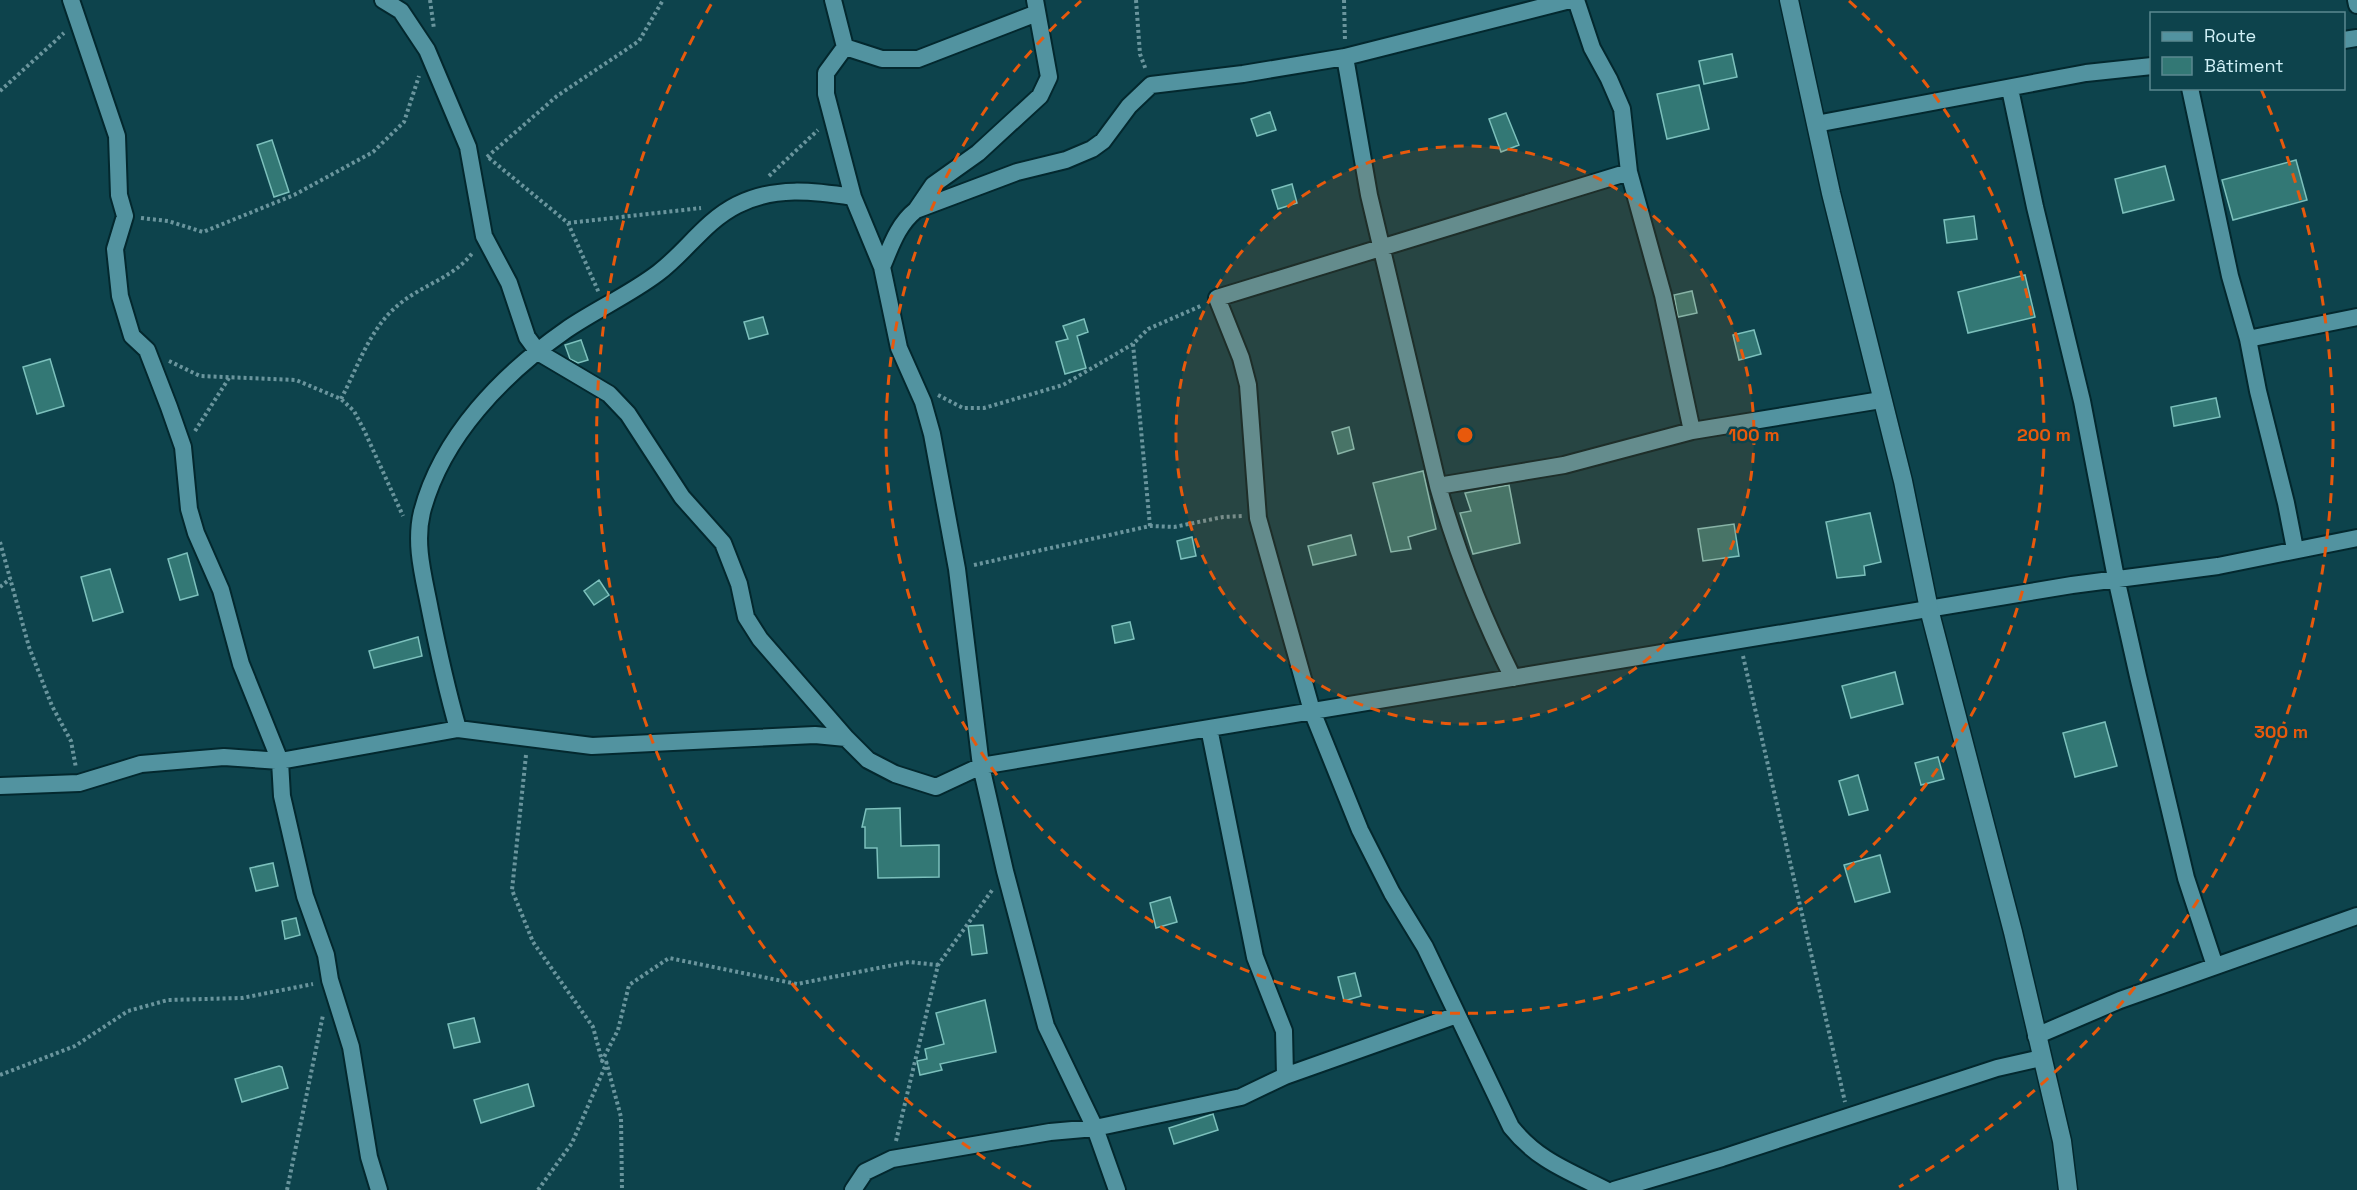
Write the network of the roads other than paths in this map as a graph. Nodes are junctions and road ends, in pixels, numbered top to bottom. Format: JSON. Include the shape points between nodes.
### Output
{"nodes":[{"id":1,"x":70,"y":0,"type":"edge"},
{"id":2,"x":383,"y":0,"type":"edge"},
{"id":3,"x":833,"y":0,"type":"edge"},
{"id":4,"x":1570,"y":0,"type":"edge"},
{"id":5,"x":1576,"y":0,"type":"edge"},
{"id":6,"x":1789,"y":0,"type":"edge"},
{"id":7,"x":2356,"y":0,"type":"edge"},
{"id":8,"x":2357,"y":5,"type":"edge"},
{"id":9,"x":1036,"y":6,"type":"edge"},
{"id":10,"x":845,"y":47,"type":"junction"},
{"id":11,"x":1345,"y":57,"type":"junction"},
{"id":12,"x":2150,"y":66,"type":"edge"},
{"id":13,"x":2010,"y":89,"type":"junction"},
{"id":14,"x":2190,"y":90,"type":"edge"},
{"id":15,"x":1816,"y":124,"type":"junction"},
{"id":16,"x":1629,"y":172,"type":"junction"},
{"id":17,"x":853,"y":197,"type":"junction"},
{"id":18,"x":916,"y":210,"type":"junction"},
{"id":19,"x":1381,"y":246,"type":"junction"},
{"id":20,"x":882,"y":267,"type":"junction"},
{"id":21,"x":2357,"y":317,"type":"edge"},
{"id":22,"x":2248,"y":339,"type":"junction"},
{"id":23,"x":538,"y":352,"type":"junction"},
{"id":24,"x":1881,"y":400,"type":"junction"},
{"id":25,"x":1692,"y":431,"type":"junction"},
{"id":26,"x":1438,"y":486,"type":"junction"},
{"id":27,"x":2357,"y":538,"type":"edge"},
{"id":28,"x":2295,"y":549,"type":"junction"},
{"id":29,"x":2116,"y":578,"type":"junction"},
{"id":30,"x":1929,"y":609,"type":"junction"},
{"id":31,"x":1513,"y":678,"type":"junction"},
{"id":32,"x":1312,"y":711,"type":"junction"},
{"id":33,"x":1209,"y":728,"type":"junction"},
{"id":34,"x":458,"y":729,"type":"junction"},
{"id":35,"x":846,"y":738,"type":"junction"},
{"id":36,"x":280,"y":761,"type":"junction"},
{"id":37,"x":981,"y":766,"type":"junction"},
{"id":38,"x":0,"y":786,"type":"edge"},
{"id":39,"x":2357,"y":916,"type":"edge"},
{"id":40,"x":2215,"y":966,"type":"junction"},
{"id":41,"x":1457,"y":1015,"type":"junction"},
{"id":42,"x":2036,"y":1036,"type":"junction"},
{"id":43,"x":2041,"y":1058,"type":"junction"},
{"id":44,"x":1285,"y":1076,"type":"junction"},
{"id":45,"x":1095,"y":1128,"type":"junction"},
{"id":46,"x":379,"y":1190,"type":"edge"},
{"id":47,"x":853,"y":1190,"type":"edge"},
{"id":48,"x":1117,"y":1190,"type":"edge"},
{"id":49,"x":1606,"y":1190,"type":"edge"},
{"id":50,"x":1614,"y":1190,"type":"edge"},
{"id":51,"x":2067,"y":1190,"type":"edge"}],
"edges":[{"from":1,"to":36,"type":"street","via":[[117,136],[119,195],[125,216],[116,249],[120,296],[132,336],[147,350],[183,447],[189,509],[196,533],[221,590],[241,664]]},
{"from":2,"to":23,"type":"street","via":[[401,11],[427,50],[468,147],[484,236],[509,283],[527,337]]},
{"from":3,"to":10,"type":"street"},
{"from":4,"to":11,"type":"street"},
{"from":5,"to":16,"type":"street","via":[[1592,48],[1622,109]]},
{"from":6,"to":15,"type":"street"},
{"from":7,"to":8,"type":"street"},
{"from":9,"to":10,"type":"street","via":[[918,59],[882,59]]},
{"from":9,"to":18,"type":"street","via":[[1049,77],[1040,96],[978,153],[933,185]]},
{"from":10,"to":17,"type":"street","via":[[826,73],[826,94]]},
{"from":11,"to":18,"type":"street","via":[[1151,85],[1092,149]]},
{"from":11,"to":19,"type":"street"},
{"from":12,"to":13,"type":"street","via":[[2086,73]]},
{"from":13,"to":15,"type":"street"},
{"from":13,"to":29,"type":"street","via":[[2082,401]]},
{"from":14,"to":22,"type":"street","via":[[2230,276]]},
{"from":15,"to":24,"type":"street"},
{"from":16,"to":19,"type":"street"},
{"from":16,"to":25,"type":"street","via":[[1663,295]]},
{"from":17,"to":20,"type":"street"},
{"from":17,"to":23,"type":"street","via":[[789,191],[737,205],[697,234],[659,272]]},
{"from":18,"to":20,"type":"street","via":[[904,220]]},
{"from":19,"to":26,"type":"street"},
{"from":19,"to":32,"type":"street","via":[[1217,298],[1248,385],[1258,518]]},
{"from":20,"to":37,"type":"street","via":[[899,348],[930,425],[957,569]]},
{"from":21,"to":22,"type":"street"},
{"from":22,"to":28,"type":"street"},
{"from":23,"to":34,"type":"street","via":[[471,416],[432,478],[421,514],[421,564],[444,681]]},
{"from":23,"to":35,"type":"street","via":[[609,394],[628,414],[682,497],[723,543],[739,584],[746,617],[760,639]]},
{"from":24,"to":25,"type":"street"},
{"from":24,"to":30,"type":"street","via":[[1903,482]]},
{"from":25,"to":26,"type":"street","via":[[1564,465]]},
{"from":26,"to":31,"type":"street","via":[[1484,619]]},
{"from":27,"to":28,"type":"street"},
{"from":28,"to":29,"type":"street","via":[[2218,566]]},
{"from":29,"to":30,"type":"street"},
{"from":29,"to":40,"type":"street","via":[[2186,878]]},
{"from":30,"to":31,"type":"street"},
{"from":30,"to":42,"type":"street"},
{"from":31,"to":32,"type":"street"},
{"from":32,"to":33,"type":"street"},
{"from":32,"to":41,"type":"street","via":[[1360,830],[1425,947]]},
{"from":33,"to":37,"type":"street"},
{"from":33,"to":44,"type":"street","via":[[1255,957],[1284,1031]]},
{"from":34,"to":35,"type":"street","via":[[592,746],[815,735]]},
{"from":34,"to":36,"type":"street"},
{"from":35,"to":37,"type":"street","via":[[868,760],[895,774],[936,787]]},
{"from":36,"to":38,"type":"street","via":[[224,757],[141,764],[79,783]]},
{"from":36,"to":46,"type":"street","via":[[282,796],[302,885],[351,1047],[369,1157]]},
{"from":37,"to":45,"type":"street","via":[[1046,1026]]},
{"from":39,"to":40,"type":"street"},
{"from":40,"to":42,"type":"street"},
{"from":41,"to":44,"type":"street"},
{"from":41,"to":49,"type":"street","via":[[1511,1127],[1528,1147]]},
{"from":42,"to":43,"type":"street"},
{"from":43,"to":50,"type":"street","via":[[1998,1068]]},
{"from":43,"to":51,"type":"street","via":[[2062,1141]]},
{"from":44,"to":45,"type":"street","via":[[1241,1097]]},
{"from":45,"to":47,"type":"street","via":[[892,1159],[865,1172]]},
{"from":45,"to":48,"type":"street"}]}
